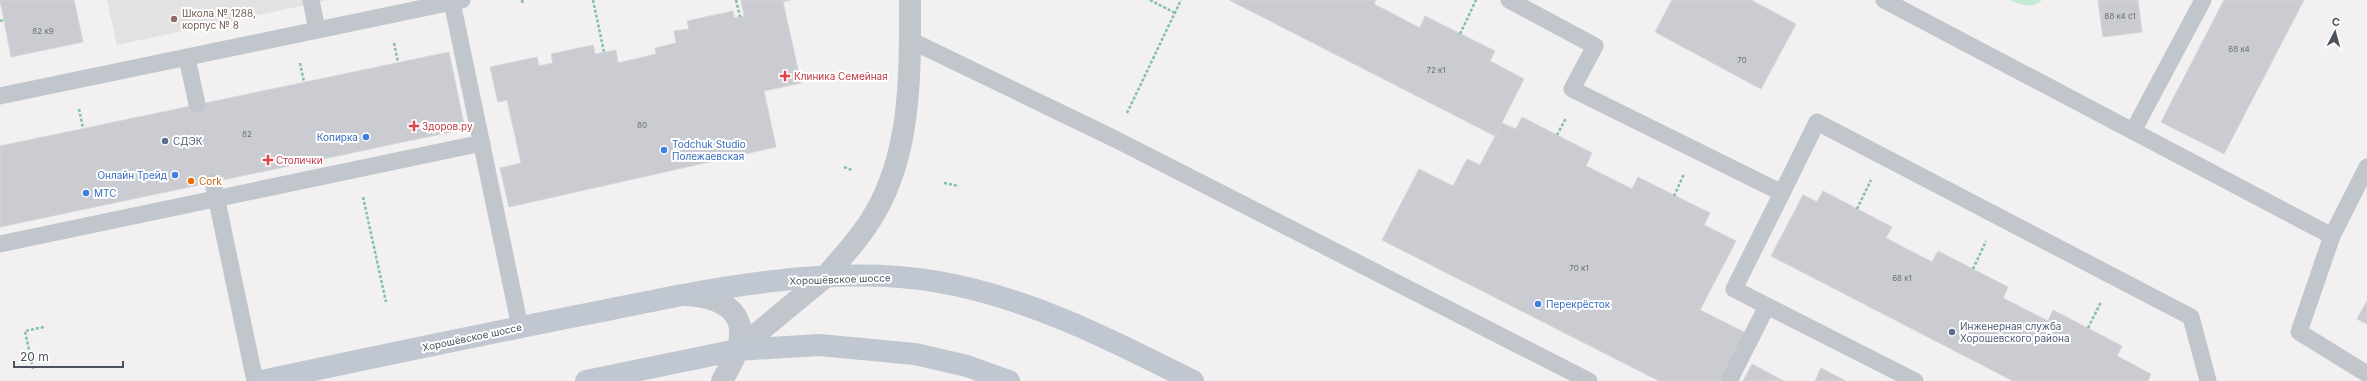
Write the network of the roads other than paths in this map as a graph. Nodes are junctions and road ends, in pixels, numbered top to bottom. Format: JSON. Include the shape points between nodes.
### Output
{"nodes":[{"id":1,"x":311,"y":0,"type":"edge"},
{"id":2,"x":910,"y":0,"type":"edge"},
{"id":3,"x":1509,"y":0,"type":"edge"},
{"id":4,"x":1884,"y":0,"type":"edge"},
{"id":5,"x":2203,"y":0,"type":"edge"},
{"id":6,"x":457,"y":1,"type":"edge"},
{"id":7,"x":434,"y":3,"type":"edge"},
{"id":8,"x":317,"y":30,"type":"junction"},
{"id":9,"x":910,"y":40,"type":"junction"},
{"id":10,"x":187,"y":58,"type":"junction"},
{"id":11,"x":0,"y":96,"type":"edge"},
{"id":12,"x":197,"y":104,"type":"dead end"},
{"id":13,"x":2133,"y":131,"type":"junction"},
{"id":14,"x":482,"y":143,"type":"junction"},
{"id":15,"x":2367,"y":167,"type":"edge"},
{"id":16,"x":213,"y":182,"type":"dead end"},
{"id":17,"x":1782,"y":194,"type":"junction"},
{"id":18,"x":217,"y":199,"type":"junction"},
{"id":19,"x":2332,"y":236,"type":"junction"},
{"id":20,"x":0,"y":244,"type":"edge"},
{"id":21,"x":824,"y":278,"type":"junction"},
{"id":22,"x":684,"y":295,"type":"junction"},
{"id":23,"x":1767,"y":306,"type":"junction"},
{"id":24,"x":520,"y":327,"type":"junction"},
{"id":25,"x":738,"y":350,"type":"junction"},
{"id":26,"x":2367,"y":374,"type":"edge"},
{"id":27,"x":255,"y":381,"type":"edge"},
{"id":28,"x":262,"y":381,"type":"edge"},
{"id":29,"x":586,"y":381,"type":"edge"},
{"id":30,"x":722,"y":381,"type":"edge"},
{"id":31,"x":1010,"y":381,"type":"edge"},
{"id":32,"x":1193,"y":381,"type":"edge"},
{"id":33,"x":1589,"y":381,"type":"edge"},
{"id":34,"x":1729,"y":381,"type":"edge"},
{"id":35,"x":1916,"y":381,"type":"edge"},
{"id":36,"x":2208,"y":381,"type":"edge"}],
"edges":[{"from":1,"to":8,"type":"lane"},
{"from":2,"to":9,"type":"street"},
{"from":3,"to":17,"type":"lane","via":[[1596,46],[1572,89]]},
{"from":4,"to":13,"type":"lane"},
{"from":5,"to":13,"type":"lane"},
{"from":6,"to":7,"type":"lane"},
{"from":6,"to":14,"type":"lane"},
{"from":7,"to":8,"type":"lane"},
{"from":8,"to":10,"type":"lane"},
{"from":9,"to":21,"type":"street","via":[[907,114],[893,175],[875,213],[855,243]]},
{"from":9,"to":33,"type":"lane","via":[[1115,139]]},
{"from":10,"to":11,"type":"lane"},
{"from":10,"to":12,"type":"lane"},
{"from":13,"to":19,"type":"lane"},
{"from":14,"to":18,"type":"lane"},
{"from":14,"to":24,"type":"lane"},
{"from":15,"to":19,"type":"lane"},
{"from":16,"to":18,"type":"lane"},
{"from":17,"to":23,"type":"lane","via":[[1734,289]]},
{"from":17,"to":36,"type":"lane","via":[[1816,122],[2191,317]]},
{"from":18,"to":20,"type":"lane"},
{"from":18,"to":27,"type":"lane"},
{"from":19,"to":26,"type":"lane","via":[[2300,332]]},
{"from":21,"to":22,"type":"main road","name":"Хорошёвское шоссе","via":[[763,282]]},
{"from":21,"to":25,"type":"street"},
{"from":21,"to":32,"type":"main road","name":"Хорошёвское шоссе","via":[[883,276],[933,281],[984,292],[1038,309],[1101,335]]},
{"from":22,"to":24,"type":"main road","name":"Хорошёвское шоссе"},
{"from":22,"to":25,"type":"street","name":"Хорошёвское шоссе","via":[[707,297],[726,304],[736,316],[740,334]]},
{"from":23,"to":34,"type":"lane"},
{"from":23,"to":35,"type":"lane"},
{"from":24,"to":28,"type":"main road","name":"Хорошёвское шоссе"},
{"from":25,"to":29,"type":"main road"},
{"from":25,"to":30,"type":"street"},
{"from":25,"to":31,"type":"main road","via":[[818,345],[874,349],[915,354],[967,366]]}]}
